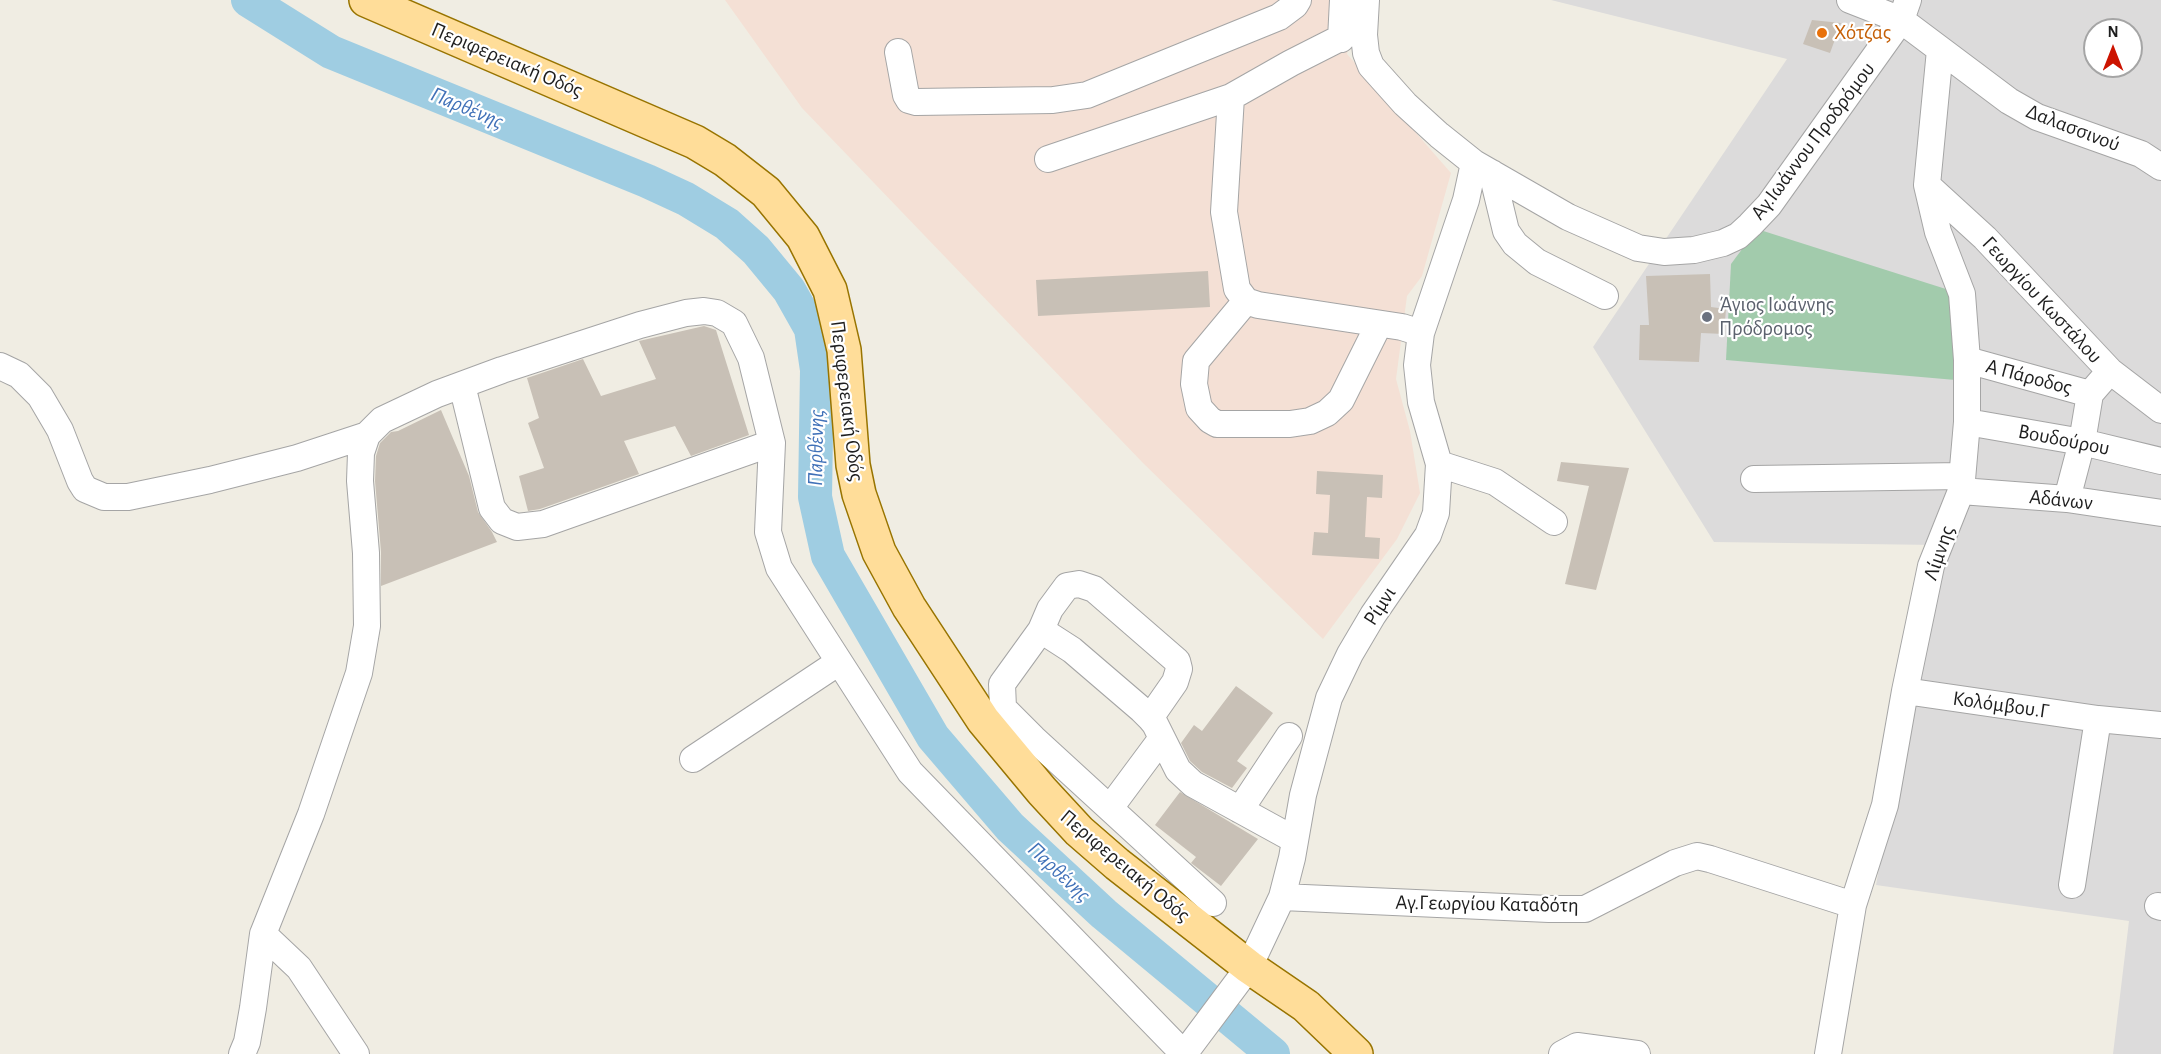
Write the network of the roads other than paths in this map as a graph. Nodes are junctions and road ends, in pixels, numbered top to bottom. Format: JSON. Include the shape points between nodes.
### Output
{"nodes":[{"id":1,"x":366,"y":0,"type":"edge"},
{"id":2,"x":1298,"y":0,"type":"edge"},
{"id":3,"x":1343,"y":0,"type":"edge"},
{"id":4,"x":1366,"y":0,"type":"edge"},
{"id":5,"x":1850,"y":0,"type":"edge"},
{"id":6,"x":1904,"y":10,"type":"edge"},
{"id":7,"x":1364,"y":27,"type":"junction"},
{"id":8,"x":1341,"y":39,"type":"junction"},
{"id":9,"x":1940,"y":50,"type":"junction"},
{"id":10,"x":898,"y":52,"type":"dead end"},
{"id":11,"x":1231,"y":98,"type":"junction"},
{"id":12,"x":1048,"y":159,"type":"dead end"},
{"id":13,"x":2161,"y":167,"type":"edge"},
{"id":14,"x":1483,"y":168,"type":"junction"},
{"id":15,"x":1927,"y":185,"type":"junction"},
{"id":16,"x":1605,"y":296,"type":"dead end"},
{"id":17,"x":1246,"y":301,"type":"junction"},
{"id":18,"x":1379,"y":324,"type":"junction"},
{"id":19,"x":1420,"y":333,"type":"junction"},
{"id":20,"x":1967,"y":360,"type":"junction"},
{"id":21,"x":0,"y":366,"type":"edge"},
{"id":22,"x":2110,"y":371,"type":"junction"},
{"id":23,"x":462,"y":385,"type":"junction"},
{"id":24,"x":2090,"y":394,"type":"junction"},
{"id":25,"x":2161,"y":410,"type":"edge"},
{"id":26,"x":1967,"y":422,"type":"junction"},
{"id":27,"x":367,"y":435,"type":"junction"},
{"id":28,"x":2082,"y":442,"type":"junction"},
{"id":29,"x":772,"y":443,"type":"junction"},
{"id":30,"x":2161,"y":461,"type":"edge"},
{"id":31,"x":1439,"y":464,"type":"junction"},
{"id":32,"x":1754,"y":479,"type":"dead end"},
{"id":33,"x":1961,"y":484,"type":"junction"},
{"id":34,"x":2067,"y":499,"type":"junction"},
{"id":35,"x":2161,"y":513,"type":"edge"},
{"id":36,"x":1554,"y":522,"type":"dead end"},
{"id":37,"x":1041,"y":630,"type":"junction"},
{"id":38,"x":840,"y":662,"type":"junction"},
{"id":39,"x":1905,"y":691,"type":"junction"},
{"id":40,"x":2098,"y":719,"type":"junction"},
{"id":41,"x":2161,"y":725,"type":"edge"},
{"id":42,"x":1156,"y":728,"type":"junction"},
{"id":43,"x":1289,"y":736,"type":"dead end"},
{"id":44,"x":693,"y":759,"type":"dead end"},
{"id":45,"x":1110,"y":808,"type":"junction"},
{"id":46,"x":1240,"y":810,"type":"junction"},
{"id":47,"x":1295,"y":840,"type":"junction"},
{"id":48,"x":2072,"y":885,"type":"dead end"},
{"id":49,"x":1282,"y":897,"type":"junction"},
{"id":50,"x":1213,"y":903,"type":"dead end"},
{"id":51,"x":1853,"y":905,"type":"junction"},
{"id":52,"x":263,"y":934,"type":"junction"},
{"id":53,"x":1241,"y":979,"type":"junction"},
{"id":54,"x":1570,"y":1050,"type":"edge"},
{"id":55,"x":243,"y":1054,"type":"edge"},
{"id":56,"x":356,"y":1054,"type":"edge"},
{"id":57,"x":1184,"y":1054,"type":"edge"},
{"id":58,"x":1356,"y":1054,"type":"edge"},
{"id":59,"x":1637,"y":1054,"type":"edge"},
{"id":60,"x":1828,"y":1054,"type":"edge"}],
"edges":[{"from":1,"to":53,"type":"main road","name":"Περιφερειακή Οδός","via":[[695,142],[766,192],[802,237],[830,290],[844,350],[850,437],[860,494],[879,552],[909,607],[983,720],[1042,791],[1079,831]]},
{"from":2,"to":10,"type":"street","via":[[1279,17],[1088,95],[1053,100],[909,100]]},
{"from":3,"to":8,"type":"street"},
{"from":4,"to":7,"type":"street","name":"Αγ.Ιωάννου Προδρόμου"},
{"from":5,"to":6,"type":"street","name":"Δαλασσινού"},
{"from":6,"to":9,"type":"street","name":"Δαλασσινού"},
{"from":6,"to":14,"type":"street","name":"Αγ.Ιωάννου Προδρόμου","via":[[1769,205],[1738,236],[1723,243],[1664,252],[1638,248],[1568,217]]},
{"from":7,"to":8,"type":"street"},
{"from":7,"to":14,"type":"street","name":"Αγ.Ιωάννου Προδρόμου","via":[[1371,66],[1405,104]]},
{"from":8,"to":11,"type":"street"},
{"from":9,"to":13,"type":"street","name":"Δαλασσινού","via":[[2008,101],[2037,117],[2130,150]]},
{"from":9,"to":15,"type":"street","name":"Λίμνης"},
{"from":11,"to":12,"type":"street"},
{"from":11,"to":17,"type":"street","via":[[1224,212],[1237,288]]},
{"from":14,"to":16,"type":"street","via":[[1506,231],[1515,244],[1537,262]]},
{"from":14,"to":19,"type":"street","name":"Ρίμνι"},
{"from":15,"to":20,"type":"street","name":"Λίμνης","via":[[1938,232],[1962,294]]},
{"from":15,"to":22,"type":"street","name":"Γεωργίου Κωστάλου","via":[[1984,238]]},
{"from":17,"to":18,"type":"street"},
{"from":17,"to":18,"type":"street","via":[[1196,361],[1194,394],[1199,408],[1217,423],[1290,424],[1327,413],[1341,400]]},
{"from":18,"to":19,"type":"street"},
{"from":19,"to":31,"type":"street","name":"Ρίμνι","via":[[1420,402]]},
{"from":20,"to":24,"type":"street","name":"Α Πάροδος"},
{"from":20,"to":26,"type":"street","name":"Λίμνης"},
{"from":21,"to":27,"type":"street","via":[[19,375],[40,396],[60,430],[80,482],[85,489],[104,497],[137,495],[210,480]]},
{"from":22,"to":24,"type":"street"},
{"from":22,"to":25,"type":"street","name":"Γεωργίου Κωστάλου"},
{"from":23,"to":27,"type":"street","via":[[388,417]]},
{"from":23,"to":29,"type":"street","via":[[640,325],[686,313],[717,313],[734,323],[751,358]]},
{"from":23,"to":29,"type":"street","via":[[492,508],[502,521],[517,527],[543,524]]},
{"from":24,"to":28,"type":"street"},
{"from":26,"to":28,"type":"street","name":"Βουδούρου"},
{"from":26,"to":33,"type":"street","name":"Λίμνης"},
{"from":27,"to":52,"type":"street","via":[[361,453],[360,482],[367,626],[360,673],[311,814]]},
{"from":28,"to":30,"type":"street","name":"Βουδούρου"},
{"from":28,"to":34,"type":"street"},
{"from":29,"to":38,"type":"street","via":[[768,532],[779,568]]},
{"from":31,"to":36,"type":"street","via":[[1495,482]]},
{"from":31,"to":47,"type":"street","name":"Ρίμνι","via":[[1436,513],[1428,535],[1373,615],[1329,698],[1302,795]]},
{"from":32,"to":33,"type":"street","name":"Αδάνων"},
{"from":33,"to":34,"type":"street","name":"Αδάνων"},
{"from":33,"to":39,"type":"street","name":"Λίμνης","via":[[1931,566]]},
{"from":34,"to":35,"type":"street","name":"Αδάνων"},
{"from":37,"to":42,"type":"street","via":[[1072,650]]},
{"from":37,"to":42,"type":"street","via":[[1050,609],[1068,586],[1079,584],[1094,589],[1177,661],[1175,682]]},
{"from":37,"to":45,"type":"street","via":[[1002,684],[1003,708]]},
{"from":38,"to":44,"type":"street"},
{"from":38,"to":57,"type":"street","via":[[910,772]]},
{"from":39,"to":40,"type":"street","name":"Κολόμβου.Γ"},
{"from":39,"to":51,"type":"street","name":"Λίμνης","via":[[1885,805]]},
{"from":40,"to":41,"type":"street","name":"Κολόμβου.Γ"},
{"from":40,"to":48,"type":"street"},
{"from":42,"to":45,"type":"street"},
{"from":42,"to":46,"type":"street","via":[[1178,770],[1193,784]]},
{"from":43,"to":46,"type":"street"},
{"from":45,"to":50,"type":"street"},
{"from":46,"to":47,"type":"street"},
{"from":47,"to":49,"type":"street","name":"Ρίμνι"},
{"from":49,"to":51,"type":"street","name":"Αγ.Γεωργίου Καταδότη","via":[[1585,909],[1675,863],[1697,856]]},
{"from":49,"to":53,"type":"street","name":"Ρίμνι"},
{"from":51,"to":60,"type":"street","name":"Λίμνης"},
{"from":52,"to":55,"type":"street"},
{"from":52,"to":56,"type":"street","via":[[299,968]]},
{"from":53,"to":57,"type":"street","name":"Ρίμνι"},
{"from":53,"to":58,"type":"main road","name":"Περιφερειακή Οδός","via":[[1306,1006]]},
{"from":54,"to":59,"type":"street"}]}
